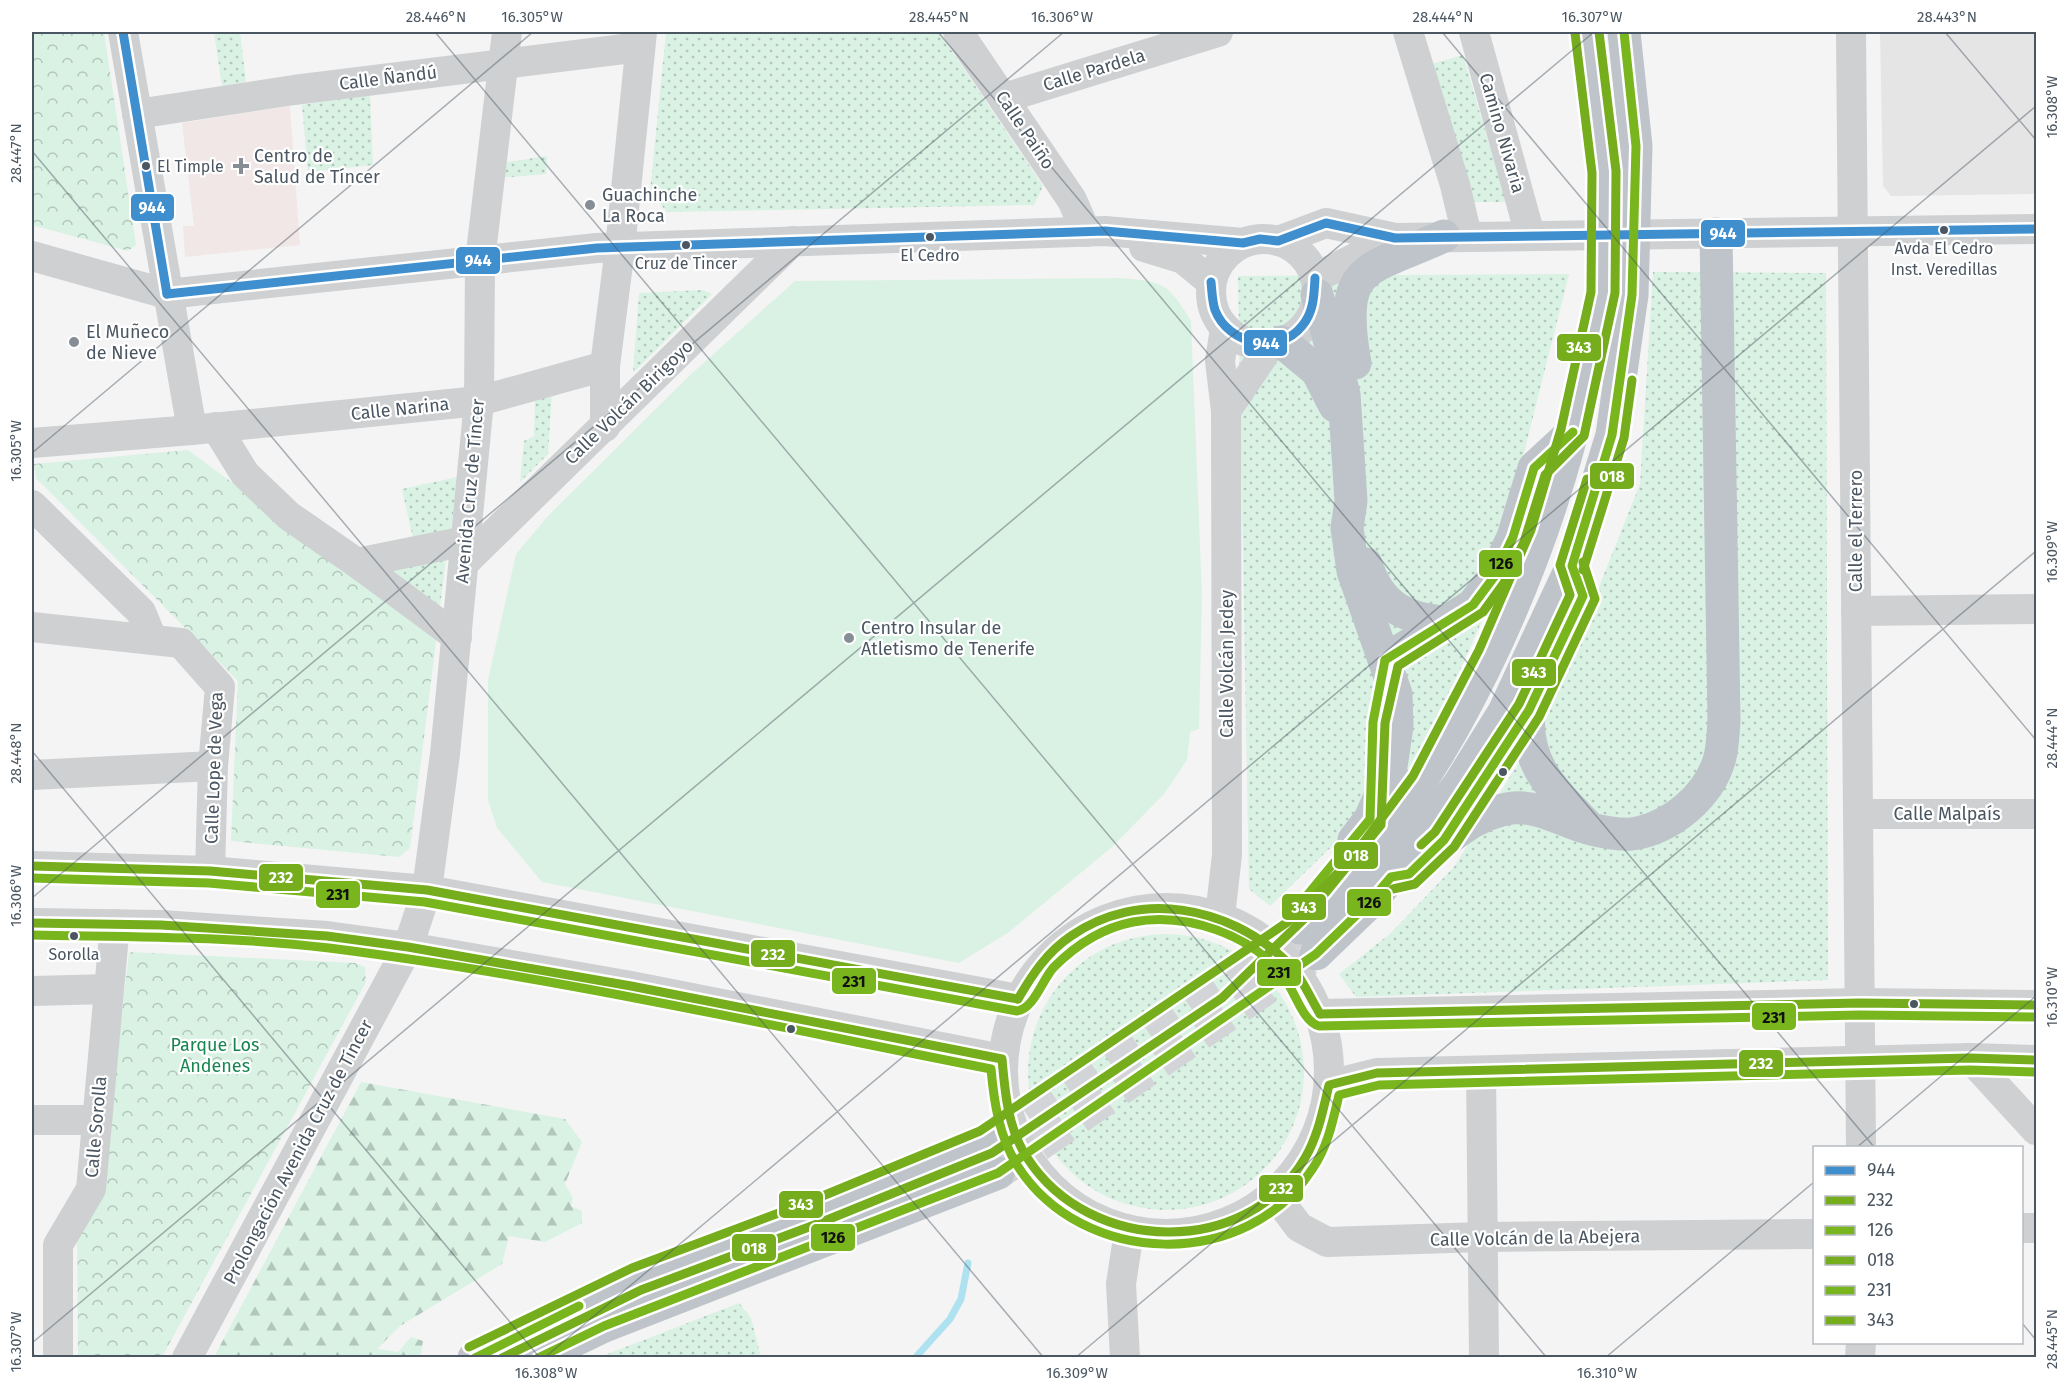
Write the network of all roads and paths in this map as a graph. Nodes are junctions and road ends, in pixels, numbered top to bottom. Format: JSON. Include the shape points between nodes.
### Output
{"nodes":[{"id":1,"x":123,"y":32,"type":"edge"},
{"id":2,"x":507,"y":32,"type":"edge"},
{"id":3,"x":958,"y":32,"type":"edge"},
{"id":4,"x":1218,"y":32,"type":"edge"},
{"id":5,"x":1408,"y":32,"type":"edge"},
{"id":6,"x":1474,"y":32,"type":"edge"},
{"id":7,"x":1587,"y":32,"type":"edge"},
{"id":8,"x":1624,"y":32,"type":"edge"},
{"id":9,"x":1851,"y":32,"type":"edge"},
{"id":10,"x":641,"y":39,"type":"edge"},
{"id":11,"x":501,"y":63,"type":"junction"},
{"id":12,"x":1004,"y":98,"type":"junction"},
{"id":13,"x":137,"y":114,"type":"junction"},
{"id":14,"x":2037,"y":229,"type":"edge"},
{"id":15,"x":1854,"y":231,"type":"junction"},
{"id":16,"x":1095,"y":232,"type":"junction"},
{"id":17,"x":1716,"y":234,"type":"junction"},
{"id":18,"x":1530,"y":235,"type":"junction"},
{"id":19,"x":1455,"y":236,"type":"junction"},
{"id":20,"x":1395,"y":238,"type":"junction"},
{"id":21,"x":793,"y":241,"type":"junction"},
{"id":22,"x":1278,"y":241,"type":"junction"},
{"id":23,"x":1243,"y":243,"type":"junction"},
{"id":24,"x":620,"y":248,"type":"junction"},
{"id":25,"x":32,"y":256,"type":"edge"},
{"id":26,"x":480,"y":261,"type":"junction"},
{"id":27,"x":1211,"y":282,"type":"junction"},
{"id":28,"x":1316,"y":286,"type":"junction"},
{"id":29,"x":167,"y":294,"type":"junction"},
{"id":30,"x":1225,"y":328,"type":"junction"},
{"id":31,"x":1277,"y":343,"type":"junction"},
{"id":32,"x":605,"y":366,"type":"junction"},
{"id":33,"x":479,"y":401,"type":"junction"},
{"id":34,"x":1226,"y":411,"type":"junction"},
{"id":35,"x":1346,"y":426,"type":"junction"},
{"id":36,"x":605,"y":427,"type":"junction"},
{"id":37,"x":204,"y":429,"type":"junction"},
{"id":38,"x":1573,"y":432,"type":"junction"},
{"id":39,"x":32,"y":443,"type":"edge"},
{"id":40,"x":1351,"y":501,"type":"junction"},
{"id":41,"x":32,"y":505,"type":"edge"},
{"id":42,"x":465,"y":552,"type":"junction"},
{"id":43,"x":357,"y":563,"type":"junction"},
{"id":44,"x":1572,"y":566,"type":"junction"},
{"id":45,"x":2037,"y":609,"type":"edge"},
{"id":46,"x":1856,"y":611,"type":"junction"},
{"id":47,"x":1445,"y":622,"type":"junction"},
{"id":48,"x":32,"y":627,"type":"edge"},
{"id":49,"x":457,"y":636,"type":"junction"},
{"id":50,"x":166,"y":641,"type":"junction"},
{"id":51,"x":1385,"y":660,"type":"junction"},
{"id":52,"x":1529,"y":710,"type":"junction"},
{"id":53,"x":213,"y":766,"type":"junction"},
{"id":54,"x":32,"y":775,"type":"edge"},
{"id":55,"x":1858,"y":814,"type":"junction"},
{"id":56,"x":2037,"y":814,"type":"edge"},
{"id":57,"x":1591,"y":829,"type":"junction"},
{"id":58,"x":1444,"y":840,"type":"junction"},
{"id":59,"x":32,"y":866,"type":"edge"},
{"id":60,"x":210,"y":871,"type":"junction"},
{"id":61,"x":1391,"y":877,"type":"junction"},
{"id":62,"x":426,"y":890,"type":"junction"},
{"id":63,"x":1220,"y":916,"type":"junction"},
{"id":64,"x":32,"y":922,"type":"edge"},
{"id":65,"x":115,"y":924,"type":"junction"},
{"id":66,"x":1304,"y":931,"type":"junction"},
{"id":67,"x":408,"y":947,"type":"junction"},
{"id":68,"x":109,"y":989,"type":"junction"},
{"id":69,"x":32,"y":991,"type":"edge"},
{"id":70,"x":1018,"y":999,"type":"junction"},
{"id":71,"x":2037,"y":1005,"type":"edge"},
{"id":72,"x":1320,"y":1014,"type":"junction"},
{"id":73,"x":1860,"y":1016,"type":"junction"},
{"id":74,"x":1002,"y":1059,"type":"junction"},
{"id":75,"x":1970,"y":1059,"type":"junction"},
{"id":76,"x":2037,"y":1060,"type":"edge"},
{"id":77,"x":1860,"y":1063,"type":"junction"},
{"id":78,"x":1480,"y":1071,"type":"junction"},
{"id":79,"x":1329,"y":1085,"type":"junction"},
{"id":80,"x":32,"y":1120,"type":"edge"},
{"id":81,"x":97,"y":1120,"type":"junction"},
{"id":82,"x":2037,"y":1130,"type":"edge"},
{"id":83,"x":986,"y":1142,"type":"tunnel mouth"},
{"id":84,"x":1861,"y":1146,"type":"edge"},
{"id":85,"x":998,"y":1173,"type":"tunnel mouth"},
{"id":86,"x":1275,"y":1195,"type":"junction"},
{"id":87,"x":1129,"y":1231,"type":"junction"},
{"id":88,"x":1813,"y":1234,"type":"edge"},
{"id":89,"x":1482,"y":1237,"type":"junction"},
{"id":90,"x":45,"y":1246,"type":"edge"},
{"id":91,"x":58,"y":1358,"type":"edge"},
{"id":92,"x":187,"y":1358,"type":"edge"},
{"id":93,"x":474,"y":1358,"type":"edge"},
{"id":94,"x":537,"y":1358,"type":"edge"},
{"id":95,"x":1125,"y":1358,"type":"edge"},
{"id":96,"x":1484,"y":1358,"type":"edge"}],
"edges":[{"from":1,"to":13,"type":"street"},
{"from":2,"to":11,"type":"street","name":"Avenida Cruz de Tíncer"},
{"from":3,"to":12,"type":"street","name":"Calle Paiño"},
{"from":4,"to":12,"type":"street","name":"Calle Pardela"},
{"from":5,"to":19,"type":"street","via":[[1455,185]]},
{"from":6,"to":18,"type":"street","name":"Camino Nivaria"},
{"from":7,"to":38,"type":"highway","via":[[1604,172],[1603,293]]},
{"from":8,"to":44,"type":"highway","via":[[1636,147],[1632,295],[1612,435]]},
{"from":9,"to":15,"type":"street","name":"Calle el Terrero"},
{"from":10,"to":11,"type":"street","name":"Calle Ñandú"},
{"from":10,"to":24,"type":"street"},
{"from":11,"to":13,"type":"street","name":"Calle Ñandú"},
{"from":11,"to":26,"type":"street","name":"Avenida Cruz de Tíncer"},
{"from":12,"to":16,"type":"street","name":"Calle Paiño"},
{"from":13,"to":29,"type":"street"},
{"from":14,"to":15,"type":"street"},
{"from":15,"to":17,"type":"street"},
{"from":15,"to":46,"type":"street","name":"Calle el Terrero"},
{"from":16,"to":21,"type":"street"},
{"from":16,"to":23,"type":"street"},
{"from":16,"to":27,"type":"street","via":[[1183,259]]},
{"from":17,"to":18,"type":"street"},
{"from":17,"to":57,"type":"highway","via":[[1724,720],[1720,757],[1704,790],[1671,822],[1631,834]]},
{"from":18,"to":19,"type":"street"},
{"from":19,"to":20,"type":"street"},
{"from":19,"to":35,"type":"highway","via":[[1388,258],[1370,267],[1359,279],[1349,309],[1358,395]]},
{"from":20,"to":22,"type":"street","via":[[1326,223]]},
{"from":20,"to":28,"type":"street"},
{"from":21,"to":24,"type":"street"},
{"from":21,"to":36,"type":"street","name":"Calle Volcán Birigoyo"},
{"from":22,"to":23,"type":"street","via":[[1260,239]]},
{"from":22,"to":28,"type":"street","via":[[1294,248]]},
{"from":23,"to":27,"type":"street","via":[[1217,266]]},
{"from":24,"to":26,"type":"street"},
{"from":24,"to":32,"type":"street"},
{"from":25,"to":29,"type":"street"},
{"from":26,"to":29,"type":"street"},
{"from":26,"to":33,"type":"street","name":"Avenida Cruz de Tíncer"},
{"from":27,"to":30,"type":"street","via":[[1211,298]]},
{"from":28,"to":31,"type":"street","via":[[1313,313],[1303,328]]},
{"from":28,"to":35,"type":"highway","via":[[1344,394]]},
{"from":29,"to":37,"type":"street"},
{"from":30,"to":31,"type":"street","via":[[1254,344]]},
{"from":30,"to":34,"type":"street","name":"Calle Volcán Jedey","via":[[1220,361]]},
{"from":31,"to":34,"type":"street"},
{"from":31,"to":35,"type":"highway","via":[[1317,371]]},
{"from":32,"to":33,"type":"street","name":"Calle Narina"},
{"from":32,"to":36,"type":"street"},
{"from":33,"to":37,"type":"street","name":"Calle Narina"},
{"from":33,"to":42,"type":"street","name":"Avenida Cruz de Tíncer"},
{"from":34,"to":63,"type":"street","name":"Calle Volcán Jedey","via":[[1227,855]]},
{"from":35,"to":40,"type":"highway"},
{"from":36,"to":42,"type":"street","name":"Calle Volcán Birigoyo"},
{"from":37,"to":39,"type":"street","name":"Calle Narina"},
{"from":37,"to":43,"type":"street","via":[[295,521]]},
{"from":38,"to":47,"type":"highway","via":[[1534,468],[1523,511],[1494,577],[1473,605]]},
{"from":38,"to":66,"type":"highway","via":[[1533,556],[1490,655],[1423,782],[1358,870]]},
{"from":40,"to":47,"type":"highway","via":[[1360,524],[1365,561],[1378,592],[1409,615]]},
{"from":40,"to":51,"type":"highway","via":[[1347,528],[1353,571]]},
{"from":41,"to":50,"type":"street","name":"Calle Lope de Vega"},
{"from":42,"to":43,"type":"street"},
{"from":42,"to":49,"type":"street","name":"Avenida Cruz de Tíncer"},
{"from":43,"to":49,"type":"street"},
{"from":44,"to":52,"type":"highway","via":[[1583,596]]},
{"from":44,"to":61,"type":"highway","via":[[1504,712],[1460,783]]},
{"from":45,"to":46,"type":"street"},
{"from":46,"to":55,"type":"street","name":"Calle el Terrero"},
{"from":47,"to":51,"type":"highway"},
{"from":48,"to":50,"type":"street"},
{"from":49,"to":62,"type":"street","name":"Avenida Cruz de Tíncer"},
{"from":50,"to":53,"type":"street","name":"Calle Lope de Vega","via":[[220,687]]},
{"from":51,"to":66,"type":"highway","via":[[1396,694],[1397,726],[1395,752],[1383,794]]},
{"from":52,"to":57,"type":"highway","via":[[1527,732],[1535,762],[1549,786]]},
{"from":52,"to":58,"type":"highway"},
{"from":53,"to":54,"type":"street"},
{"from":53,"to":60,"type":"street","name":"Calle Lope de Vega"},
{"from":55,"to":56,"type":"street","name":"Calle Malpaís"},
{"from":55,"to":73,"type":"street","name":"Calle el Terrero"},
{"from":57,"to":58,"type":"highway","via":[[1554,815],[1515,808],[1485,814]]},
{"from":58,"to":61,"type":"highway","via":[[1409,874]]},
{"from":59,"to":60,"type":"street"},
{"from":60,"to":62,"type":"street"},
{"from":61,"to":66,"type":"highway","via":[[1369,903]]},
{"from":62,"to":67,"type":"street","name":"Avenida Cruz de Tíncer"},
{"from":62,"to":70,"type":"street"},
{"from":63,"to":70,"type":"street","via":[[1152,907],[1109,917],[1074,934],[1044,960]]},
{"from":63,"to":72,"type":"street","via":[[1262,939],[1288,962]]},
{"from":64,"to":65,"type":"street"},
{"from":65,"to":67,"type":"street","via":[[327,936]]},
{"from":65,"to":68,"type":"street","name":"Calle Sorolla"},
{"from":67,"to":74,"type":"street","via":[[642,988]]},
{"from":67,"to":92,"type":"street","name":"Prolongación Avenida Cruz de Tíncer"},
{"from":68,"to":69,"type":"street"},
{"from":68,"to":81,"type":"street","name":"Calle Sorolla"},
{"from":70,"to":74,"type":"street"},
{"from":71,"to":73,"type":"street"},
{"from":72,"to":73,"type":"street"},
{"from":72,"to":79,"type":"street","via":[[1328,1046]]},
{"from":73,"to":77,"type":"street","name":"Calle el Terrero"},
{"from":74,"to":87,"type":"street","via":[[1005,1104],[1018,1142],[1035,1171],[1077,1209]]},
{"from":75,"to":76,"type":"street"},
{"from":75,"to":77,"type":"street"},
{"from":75,"to":82,"type":"street"},
{"from":77,"to":78,"type":"street"},
{"from":77,"to":84,"type":"street","name":"Calle el Terrero"},
{"from":78,"to":79,"type":"street","via":[[1377,1073]]},
{"from":78,"to":89,"type":"street"},
{"from":79,"to":86,"type":"street","via":[[1316,1138],[1298,1169]]},
{"from":80,"to":81,"type":"street"},
{"from":81,"to":90,"type":"street","name":"Calle Sorolla","via":[[91,1189]]},
{"from":83,"to":93,"type":"highway","via":[[636,1279]]},
{"from":85,"to":94,"type":"highway","via":[[604,1326]]},
{"from":86,"to":87,"type":"street","via":[[1230,1223],[1177,1235]]},
{"from":86,"to":89,"type":"street","name":"Calle Volcán de la Abejera","via":[[1299,1227],[1327,1242]]},
{"from":87,"to":95,"type":"street","via":[[1121,1284]]},
{"from":88,"to":89,"type":"street","name":"Calle Volcán de la Abejera"},
{"from":89,"to":96,"type":"street"},
{"from":90,"to":91,"type":"street","name":"Calle Sorolla"}]}
